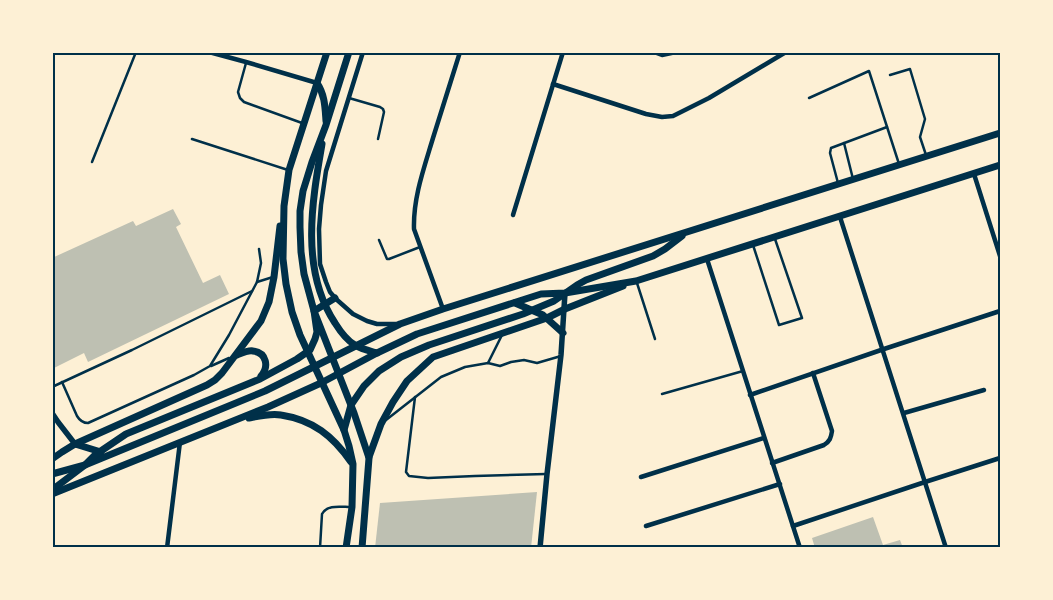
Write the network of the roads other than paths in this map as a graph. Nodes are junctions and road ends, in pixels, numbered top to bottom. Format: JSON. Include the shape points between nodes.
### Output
{"nodes":[{"id":1,"x":136,"y":52,"type":"edge"},
{"id":2,"x":209,"y":52,"type":"edge"},
{"id":3,"x":327,"y":52,"type":"edge"},
{"id":4,"x":349,"y":52,"type":"edge"},
{"id":5,"x":363,"y":52,"type":"edge"},
{"id":6,"x":460,"y":52,"type":"edge"},
{"id":7,"x":563,"y":52,"type":"edge"},
{"id":8,"x":654,"y":52,"type":"edge"},
{"id":9,"x":676,"y":52,"type":"edge"},
{"id":10,"x":786,"y":52,"type":"edge"},
{"id":11,"x":670,"y":53,"type":"edge"},
{"id":12,"x":246,"y":62,"type":"junction"},
{"id":13,"x":890,"y":75,"type":"dead end"},
{"id":14,"x":317,"y":83,"type":"junction"},
{"id":15,"x":553,"y":84,"type":"junction"},
{"id":16,"x":349,"y":98,"type":"junction"},
{"id":17,"x":809,"y":98,"type":"dead end"},
{"id":18,"x":304,"y":124,"type":"junction"},
{"id":19,"x":326,"y":125,"type":"junction"},
{"id":20,"x":887,"y":127,"type":"junction"},
{"id":21,"x":1000,"y":133,"type":"edge"},
{"id":22,"x":192,"y":139,"type":"dead end"},
{"id":23,"x":378,"y":139,"type":"dead end"},
{"id":24,"x":844,"y":143,"type":"junction"},
{"id":25,"x":927,"y":157,"type":"junction"},
{"id":26,"x":92,"y":162,"type":"dead end"},
{"id":27,"x":315,"y":164,"type":"junction"},
{"id":28,"x":899,"y":165,"type":"junction"},
{"id":29,"x":1000,"y":165,"type":"edge"},
{"id":30,"x":289,"y":170,"type":"junction"},
{"id":31,"x":326,"y":171,"type":"junction"},
{"id":32,"x":974,"y":174,"type":"junction"},
{"id":33,"x":854,"y":180,"type":"junction"},
{"id":34,"x":838,"y":185,"type":"junction"},
{"id":35,"x":284,"y":206,"type":"junction"},
{"id":36,"x":513,"y":215,"type":"dead end"},
{"id":37,"x":840,"y":216,"type":"junction"},
{"id":38,"x":686,"y":233,"type":"junction"},
{"id":39,"x":774,"y":238,"type":"junction"},
{"id":40,"x":379,"y":240,"type":"dead end"},
{"id":41,"x":753,"y":245,"type":"junction"},
{"id":42,"x":420,"y":247,"type":"junction"},
{"id":43,"x":259,"y":249,"type":"dead end"},
{"id":44,"x":1000,"y":256,"type":"edge"},
{"id":45,"x":707,"y":259,"type":"junction"},
{"id":46,"x":274,"y":277,"type":"junction"},
{"id":47,"x":636,"y":281,"type":"junction"},
{"id":48,"x":257,"y":282,"type":"junction"},
{"id":49,"x":253,"y":290,"type":"junction"},
{"id":50,"x":566,"y":293,"type":"junction"},
{"id":51,"x":335,"y":298,"type":"junction"},
{"id":52,"x":514,"y":303,"type":"junction"},
{"id":53,"x":325,"y":304,"type":"junction"},
{"id":54,"x":443,"y":309,"type":"junction"},
{"id":55,"x":533,"y":310,"type":"junction"},
{"id":56,"x":565,"y":310,"type":"junction"},
{"id":57,"x":314,"y":311,"type":"junction"},
{"id":58,"x":1000,"y":312,"type":"edge"},
{"id":59,"x":547,"y":318,"type":"junction"},
{"id":60,"x":400,"y":324,"type":"junction"},
{"id":61,"x":504,"y":332,"type":"junction"},
{"id":62,"x":563,"y":333,"type":"junction"},
{"id":63,"x":655,"y":339,"type":"dead end"},
{"id":64,"x":355,"y":346,"type":"junction"},
{"id":65,"x":884,"y":349,"type":"junction"},
{"id":66,"x":308,"y":352,"type":"junction"},
{"id":67,"x":376,"y":354,"type":"junction"},
{"id":68,"x":235,"y":356,"type":"junction"},
{"id":69,"x":561,"y":356,"type":"junction"},
{"id":70,"x":332,"y":358,"type":"junction"},
{"id":71,"x":488,"y":363,"type":"junction"},
{"id":72,"x":210,"y":366,"type":"junction"},
{"id":73,"x":314,"y":367,"type":"junction"},
{"id":74,"x":743,"y":371,"type":"junction"},
{"id":75,"x":813,"y":373,"type":"junction"},
{"id":76,"x":339,"y":374,"type":"junction"},
{"id":77,"x":260,"y":378,"type":"junction"},
{"id":78,"x":62,"y":382,"type":"junction"},
{"id":79,"x":321,"y":383,"type":"junction"},
{"id":80,"x":52,"y":387,"type":"edge"},
{"id":81,"x":984,"y":390,"type":"dead end"},
{"id":82,"x":662,"y":394,"type":"dead end"},
{"id":83,"x":750,"y":395,"type":"junction"},
{"id":84,"x":415,"y":397,"type":"junction"},
{"id":85,"x":351,"y":405,"type":"junction"},
{"id":86,"x":52,"y":413,"type":"edge"},
{"id":87,"x":904,"y":413,"type":"junction"},
{"id":88,"x":236,"y":419,"type":"junction"},
{"id":89,"x":381,"y":424,"type":"junction"},
{"id":90,"x":344,"y":430,"type":"junction"},
{"id":91,"x":764,"y":438,"type":"junction"},
{"id":92,"x":180,"y":442,"type":"junction"},
{"id":93,"x":75,"y":444,"type":"junction"},
{"id":94,"x":100,"y":451,"type":"junction"},
{"id":95,"x":111,"y":455,"type":"junction"},
{"id":96,"x":369,"y":458,"type":"junction"},
{"id":97,"x":1000,"y":458,"type":"edge"},
{"id":98,"x":52,"y":459,"type":"edge"},
{"id":99,"x":772,"y":463,"type":"junction"},
{"id":100,"x":353,"y":464,"type":"junction"},
{"id":101,"x":85,"y":465,"type":"junction"},
{"id":102,"x":52,"y":474,"type":"edge"},
{"id":103,"x":547,"y":474,"type":"junction"},
{"id":104,"x":641,"y":477,"type":"dead end"},
{"id":105,"x":925,"y":482,"type":"junction"},
{"id":106,"x":780,"y":484,"type":"junction"},
{"id":107,"x":52,"y":490,"type":"edge"},
{"id":108,"x":52,"y":494,"type":"edge"},
{"id":109,"x":352,"y":507,"type":"junction"},
{"id":110,"x":646,"y":526,"type":"dead end"},
{"id":111,"x":793,"y":526,"type":"junction"},
{"id":112,"x":799,"y":547,"type":"edge"},
{"id":113,"x":167,"y":548,"type":"edge"},
{"id":114,"x":320,"y":548,"type":"edge"},
{"id":115,"x":346,"y":548,"type":"edge"},
{"id":116,"x":362,"y":548,"type":"edge"},
{"id":117,"x":540,"y":548,"type":"edge"},
{"id":118,"x":793,"y":548,"type":"edge"},
{"id":119,"x":946,"y":548,"type":"edge"}],
"edges":[{"from":1,"to":26,"type":"lane"},
{"from":2,"to":12,"type":"street"},
{"from":3,"to":14,"type":"main road"},
{"from":4,"to":19,"type":"main road"},
{"from":5,"to":16,"type":"street"},
{"from":6,"to":42,"type":"street","via":[[415,203],[414,229]]},
{"from":7,"to":15,"type":"street"},
{"from":8,"to":11,"type":"street"},
{"from":9,"to":11,"type":"street"},
{"from":10,"to":15,"type":"street","via":[[673,116],[646,114]]},
{"from":12,"to":14,"type":"street"},
{"from":12,"to":18,"type":"lane","via":[[238,92],[240,98]]},
{"from":13,"to":25,"type":"lane","via":[[910,68],[925,119],[920,137]]},
{"from":14,"to":18,"type":"main road"},
{"from":14,"to":19,"type":"main road","via":[[324,99]]},
{"from":15,"to":36,"type":"street"},
{"from":16,"to":23,"type":"lane","via":[[383,109]]},
{"from":16,"to":31,"type":"street"},
{"from":17,"to":20,"type":"lane","via":[[869,70]]},
{"from":18,"to":30,"type":"main road"},
{"from":19,"to":27,"type":"main road"},
{"from":20,"to":24,"type":"lane"},
{"from":20,"to":28,"type":"lane"},
{"from":21,"to":25,"type":"main road"},
{"from":22,"to":30,"type":"lane"},
{"from":24,"to":33,"type":"lane"},
{"from":24,"to":34,"type":"lane","via":[[831,148],[830,153]]},
{"from":25,"to":28,"type":"main road"},
{"from":27,"to":31,"type":"main road"},
{"from":27,"to":53,"type":"main road","via":[[312,210],[314,267]]},
{"from":27,"to":57,"type":"main road","via":[[303,191],[300,211],[304,274]]},
{"from":28,"to":33,"type":"main road"},
{"from":29,"to":32,"type":"main road"},
{"from":30,"to":35,"type":"main road"},
{"from":31,"to":51,"type":"street","via":[[320,205],[320,264]]},
{"from":32,"to":37,"type":"main road"},
{"from":32,"to":44,"type":"street"},
{"from":33,"to":34,"type":"main road"},
{"from":34,"to":38,"type":"main road"},
{"from":35,"to":46,"type":"main road"},
{"from":35,"to":66,"type":"main road","via":[[286,284],[292,312]]},
{"from":37,"to":39,"type":"main road"},
{"from":37,"to":65,"type":"street"},
{"from":38,"to":50,"type":"main road","via":[[653,256],[586,280]]},
{"from":38,"to":54,"type":"main road"},
{"from":39,"to":41,"type":"main road"},
{"from":39,"to":41,"type":"lane","via":[[802,318],[779,325]]},
{"from":40,"to":42,"type":"lane","via":[[387,259]]},
{"from":41,"to":45,"type":"main road"},
{"from":42,"to":54,"type":"street"},
{"from":43,"to":48,"type":"lane"},
{"from":45,"to":47,"type":"main road"},
{"from":45,"to":74,"type":"street"},
{"from":46,"to":48,"type":"lane"},
{"from":46,"to":68,"type":"main road","via":[[261,321]]},
{"from":47,"to":50,"type":"main road"},
{"from":47,"to":56,"type":"main road"},
{"from":47,"to":63,"type":"lane"},
{"from":48,"to":49,"type":"lane"},
{"from":49,"to":72,"type":"lane"},
{"from":49,"to":78,"type":"lane"},
{"from":50,"to":52,"type":"main road","via":[[541,294]]},
{"from":50,"to":55,"type":"main road","via":[[554,302]]},
{"from":50,"to":56,"type":"street"},
{"from":51,"to":53,"type":"main road"},
{"from":51,"to":60,"type":"street","via":[[367,321]]},
{"from":52,"to":55,"type":"main road"},
{"from":52,"to":67,"type":"main road","via":[[417,334]]},
{"from":53,"to":57,"type":"main road"},
{"from":53,"to":64,"type":"main road","via":[[342,334]]},
{"from":54,"to":60,"type":"main road"},
{"from":55,"to":59,"type":"main road"},
{"from":55,"to":85,"type":"main road","via":[[400,357],[379,371]]},
{"from":56,"to":59,"type":"main road"},
{"from":56,"to":62,"type":"street"},
{"from":57,"to":66,"type":"main road","via":[[317,332]]},
{"from":57,"to":70,"type":"main road"},
{"from":58,"to":65,"type":"street"},
{"from":59,"to":61,"type":"main road"},
{"from":59,"to":62,"type":"main road"},
{"from":60,"to":64,"type":"main road"},
{"from":61,"to":71,"type":"lane"},
{"from":61,"to":89,"type":"main road","via":[[432,357],[407,381]]},
{"from":62,"to":69,"type":"street"},
{"from":64,"to":67,"type":"main road"},
{"from":64,"to":70,"type":"main road"},
{"from":65,"to":75,"type":"street"},
{"from":65,"to":87,"type":"street"},
{"from":66,"to":73,"type":"main road"},
{"from":66,"to":77,"type":"main road"},
{"from":67,"to":76,"type":"main road"},
{"from":68,"to":72,"type":"lane"},
{"from":68,"to":77,"type":"main road","via":[[252,350],[261,353],[267,366]]},
{"from":68,"to":93,"type":"main road","via":[[207,385]]},
{"from":69,"to":71,"type":"lane","via":[[537,363],[524,360],[500,366]]},
{"from":69,"to":103,"type":"street"},
{"from":70,"to":73,"type":"main road"},
{"from":70,"to":76,"type":"main road"},
{"from":71,"to":84,"type":"lane","via":[[465,367],[441,377]]},
{"from":72,"to":78,"type":"lane","via":[[88,423],[80,420]]},
{"from":73,"to":79,"type":"main road"},
{"from":73,"to":95,"type":"main road","via":[[266,391]]},
{"from":74,"to":82,"type":"lane"},
{"from":74,"to":83,"type":"street"},
{"from":75,"to":83,"type":"street"},
{"from":75,"to":99,"type":"street","via":[[832,431],[829,441]]},
{"from":76,"to":79,"type":"main road"},
{"from":76,"to":85,"type":"main road"},
{"from":77,"to":94,"type":"main road","via":[[126,434]]},
{"from":78,"to":80,"type":"lane"},
{"from":79,"to":88,"type":"main road"},
{"from":79,"to":90,"type":"main road"},
{"from":81,"to":87,"type":"street"},
{"from":83,"to":91,"type":"street"},
{"from":84,"to":89,"type":"lane"},
{"from":84,"to":103,"type":"lane","via":[[406,472],[409,476]]},
{"from":85,"to":90,"type":"main road"},
{"from":85,"to":96,"type":"main road"},
{"from":86,"to":93,"type":"street"},
{"from":87,"to":105,"type":"street"},
{"from":88,"to":92,"type":"main road"},
{"from":88,"to":100,"type":"main road","via":[[279,414],[306,422],[326,433]]},
{"from":89,"to":96,"type":"main road"},
{"from":90,"to":100,"type":"main road"},
{"from":91,"to":99,"type":"street"},
{"from":91,"to":104,"type":"street"},
{"from":92,"to":108,"type":"main road"},
{"from":92,"to":113,"type":"street"},
{"from":93,"to":94,"type":"main road"},
{"from":93,"to":98,"type":"main road"},
{"from":94,"to":95,"type":"main road"},
{"from":94,"to":101,"type":"main road"},
{"from":95,"to":101,"type":"main road"},
{"from":96,"to":116,"type":"main road"},
{"from":97,"to":105,"type":"street"},
{"from":99,"to":106,"type":"street"},
{"from":100,"to":109,"type":"main road"},
{"from":101,"to":102,"type":"main road"},
{"from":101,"to":107,"type":"main road"},
{"from":103,"to":117,"type":"street"},
{"from":105,"to":111,"type":"street"},
{"from":105,"to":119,"type":"street"},
{"from":106,"to":110,"type":"street"},
{"from":106,"to":111,"type":"street"},
{"from":109,"to":114,"type":"lane","via":[[324,510]]},
{"from":109,"to":115,"type":"main road"},
{"from":111,"to":112,"type":"street"},
{"from":112,"to":118,"type":"street"}]}
